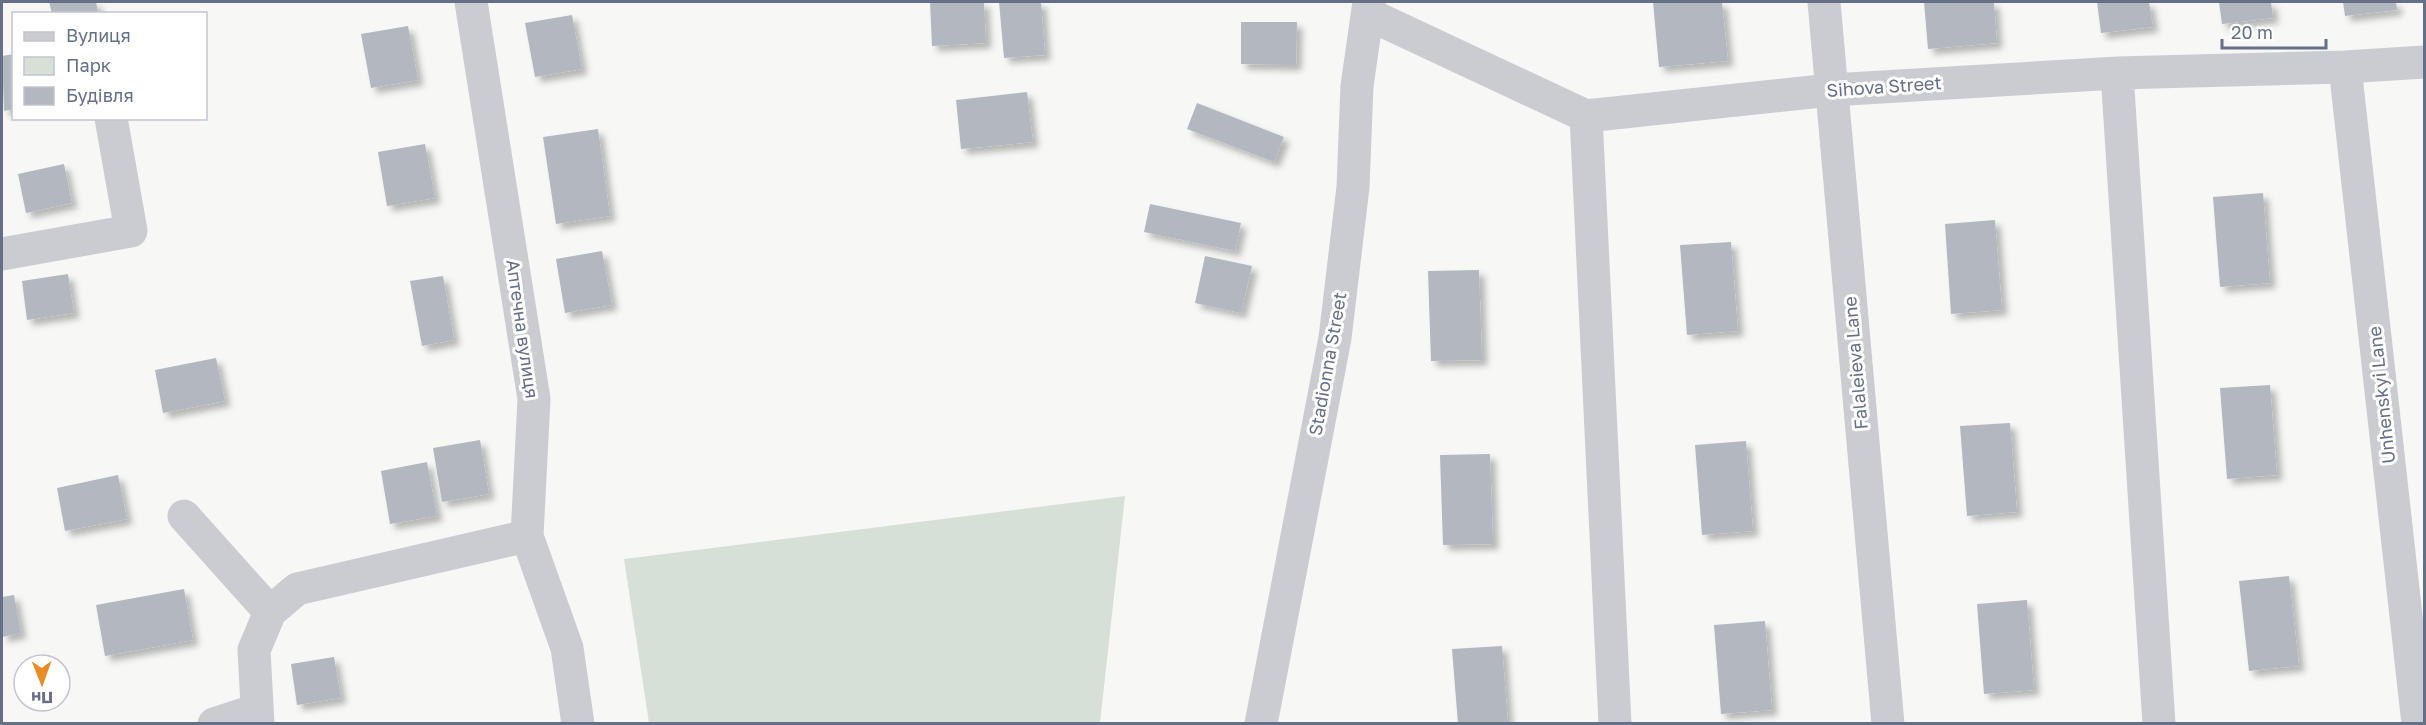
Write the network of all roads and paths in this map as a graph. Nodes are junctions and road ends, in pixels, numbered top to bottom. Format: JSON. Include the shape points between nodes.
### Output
{"nodes":[{"id":1,"x":471,"y":2,"type":"edge"},
{"id":2,"x":1824,"y":2,"type":"edge"},
{"id":3,"x":1369,"y":8,"type":"edge"},
{"id":4,"x":2424,"y":62,"type":"edge"},
{"id":5,"x":2345,"y":67,"type":"junction"},
{"id":6,"x":2117,"y":73,"type":"junction"},
{"id":7,"x":1831,"y":90,"type":"junction"},
{"id":8,"x":1586,"y":116,"type":"junction"},
{"id":9,"x":111,"y":120,"type":"edge"},
{"id":10,"x":2,"y":254,"type":"edge"},
{"id":11,"x":184,"y":516,"type":"dead end"},
{"id":12,"x":527,"y":536,"type":"junction"},
{"id":13,"x":270,"y":612,"type":"junction"},
{"id":14,"x":257,"y":717,"type":"edge"},
{"id":15,"x":214,"y":723,"type":"edge"},
{"id":16,"x":578,"y":723,"type":"edge"},
{"id":17,"x":1260,"y":723,"type":"edge"},
{"id":18,"x":1615,"y":723,"type":"edge"},
{"id":19,"x":1888,"y":723,"type":"edge"},
{"id":20,"x":2159,"y":723,"type":"edge"},
{"id":21,"x":2418,"y":723,"type":"edge"}],
"edges":[{"from":1,"to":12,"type":"street","name":"Аптечна вулиця","via":[[534,399]]},
{"from":2,"to":7,"type":"street","name":"Falaleieva Lane"},
{"from":3,"to":8,"type":"street"},
{"from":3,"to":17,"type":"street","name":"Stadionna Street","via":[[1356,86],[1353,187],[1335,338]]},
{"from":4,"to":5,"type":"street","name":"Sihova Street"},
{"from":5,"to":6,"type":"street","name":"Sihova Street"},
{"from":5,"to":21,"type":"street","name":"Unhenskyi Lane"},
{"from":6,"to":7,"type":"street","name":"Sihova Street"},
{"from":6,"to":20,"type":"street"},
{"from":7,"to":8,"type":"street","name":"Sihova Street"},
{"from":7,"to":19,"type":"street","name":"Falaleieva Lane"},
{"from":8,"to":18,"type":"street"},
{"from":9,"to":10,"type":"street","via":[[131,231]]},
{"from":11,"to":13,"type":"street"},
{"from":12,"to":13,"type":"street","via":[[297,590]]},
{"from":12,"to":16,"type":"street","name":"Аптечна вулиця","via":[[567,648]]},
{"from":13,"to":14,"type":"street","via":[[254,650]]},
{"from":14,"to":15,"type":"street"}]}
